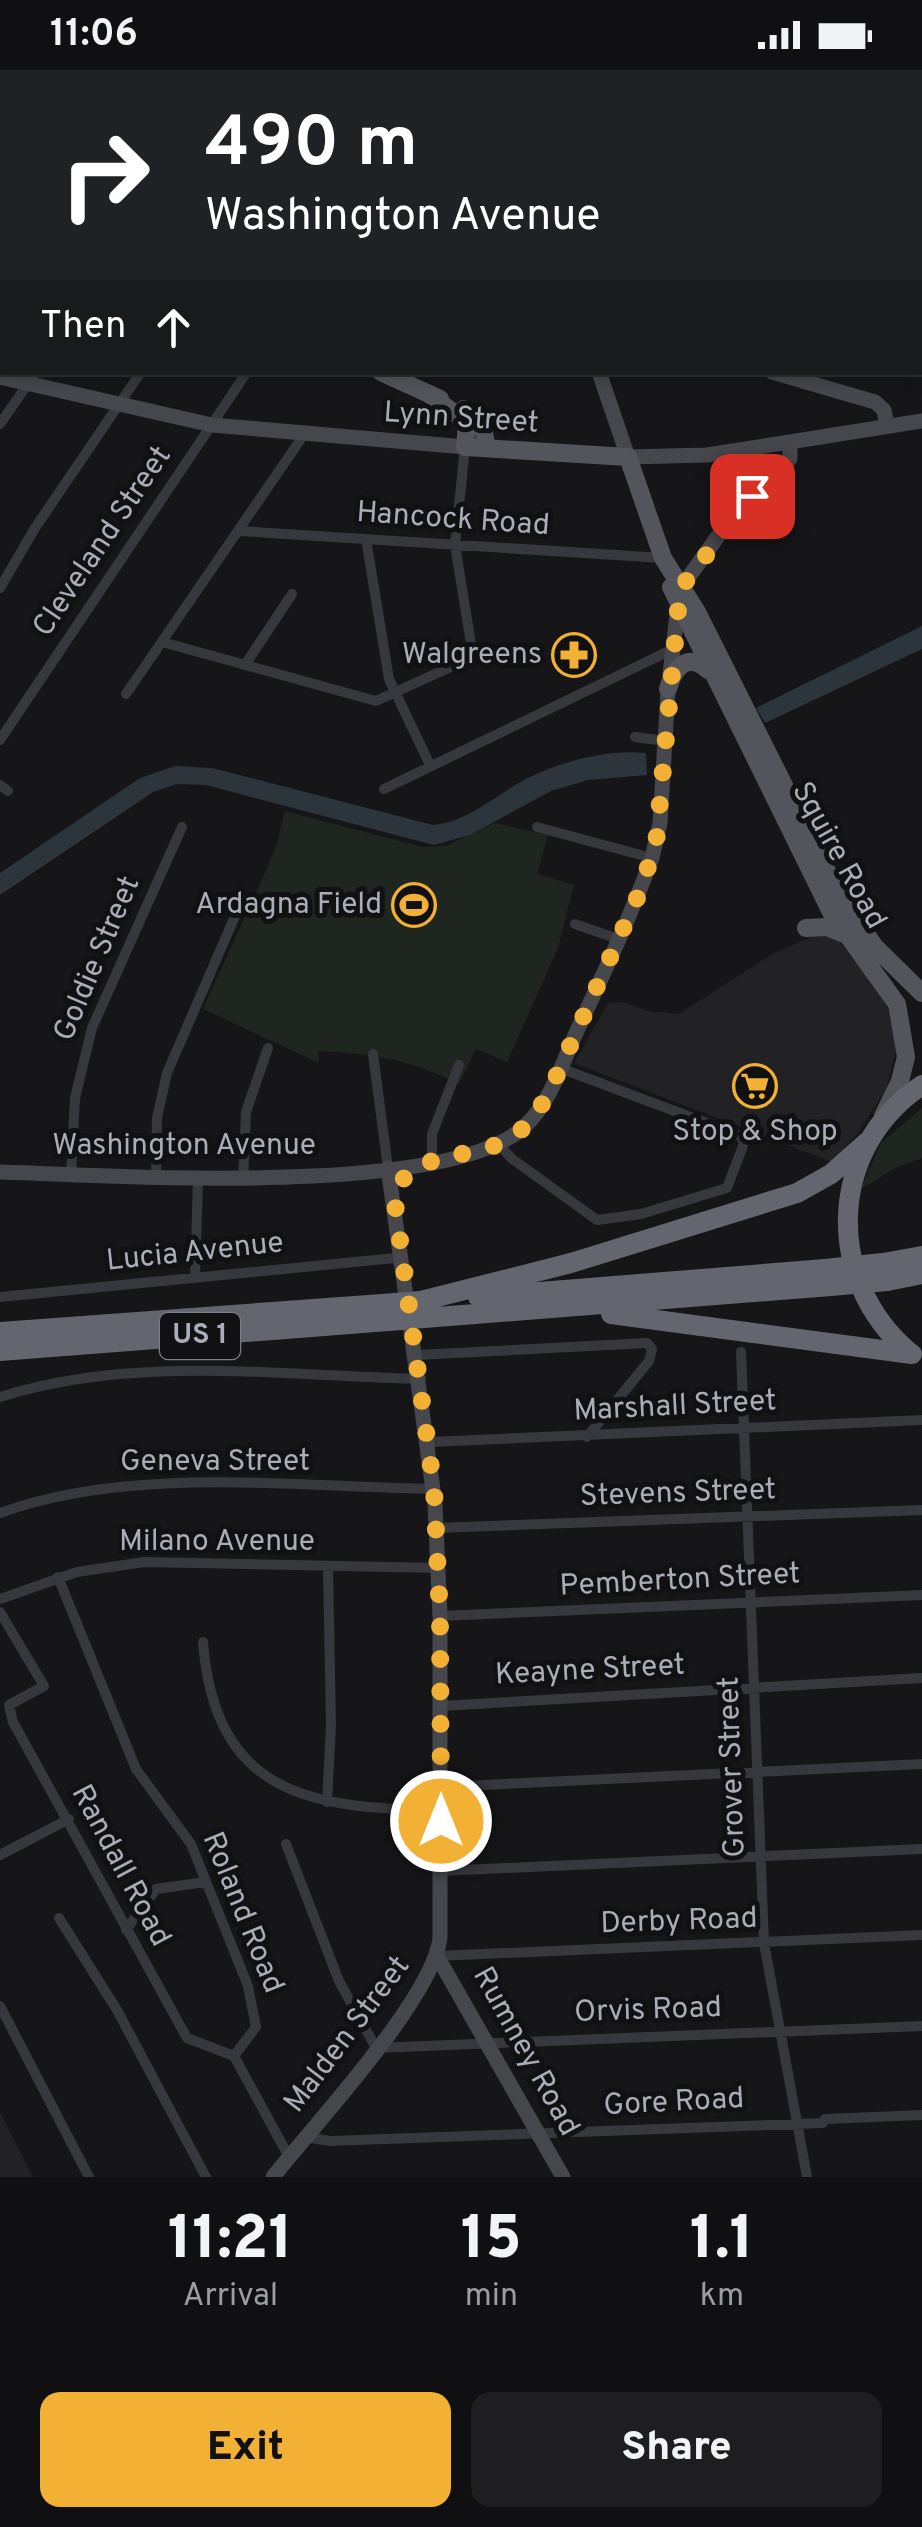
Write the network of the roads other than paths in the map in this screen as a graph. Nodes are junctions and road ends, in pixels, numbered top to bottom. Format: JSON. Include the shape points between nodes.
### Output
{"nodes":[{"id":1,"x":139,"y":375,"type":"edge"},
{"id":2,"x":245,"y":375,"type":"edge"},
{"id":3,"x":387,"y":375,"type":"edge"},
{"id":4,"x":600,"y":375,"type":"edge"},
{"id":5,"x":783,"y":375,"type":"edge"},
{"id":6,"x":0,"y":377,"type":"edge"},
{"id":7,"x":32,"y":378,"type":"edge"},
{"id":8,"x":432,"y":397,"type":"junction"},
{"id":9,"x":118,"y":406,"type":"junction"},
{"id":10,"x":922,"y":421,"type":"edge"},
{"id":11,"x":0,"y":424,"type":"edge"},
{"id":12,"x":212,"y":426,"type":"junction"},
{"id":13,"x":887,"y":426,"type":"junction"},
{"id":14,"x":303,"y":436,"type":"junction"},
{"id":15,"x":790,"y":444,"type":"junction"},
{"id":16,"x":465,"y":447,"type":"junction"},
{"id":17,"x":487,"y":448,"type":"junction"},
{"id":18,"x":628,"y":457,"type":"junction"},
{"id":19,"x":239,"y":531,"type":"junction"},
{"id":20,"x":366,"y":540,"type":"junction"},
{"id":21,"x":456,"y":545,"type":"junction"},
{"id":22,"x":663,"y":558,"type":"junction"},
{"id":23,"x":0,"y":588,"type":"edge"},
{"id":24,"x":292,"y":594,"type":"dead end"},
{"id":25,"x":678,"y":596,"type":"junction"},
{"id":26,"x":162,"y":642,"type":"junction"},
{"id":27,"x":671,"y":650,"type":"junction"},
{"id":28,"x":245,"y":666,"type":"junction"},
{"id":29,"x":712,"y":676,"type":"junction"},
{"id":30,"x":668,"y":689,"type":"junction"},
{"id":31,"x":126,"y":694,"type":"dead end"},
{"id":32,"x":395,"y":695,"type":"junction"},
{"id":33,"x":634,"y":737,"type":"dead end"},
{"id":34,"x":0,"y":740,"type":"edge"},
{"id":35,"x":665,"y":741,"type":"junction"},
{"id":36,"x":430,"y":765,"type":"junction"},
{"id":37,"x":384,"y":789,"type":"dead end"},
{"id":38,"x":182,"y":827,"type":"dead end"},
{"id":39,"x":537,"y":827,"type":"dead end"},
{"id":40,"x":652,"y":858,"type":"junction"},
{"id":41,"x":239,"y":907,"type":"dead end"},
{"id":42,"x":574,"y":924,"type":"dead end"},
{"id":43,"x":806,"y":928,"type":"dead end"},
{"id":44,"x":846,"y":935,"type":"junction"},
{"id":45,"x":618,"y":939,"type":"junction"},
{"id":46,"x":922,"y":993,"type":"edge"},
{"id":47,"x":268,"y":1048,"type":"dead end"},
{"id":48,"x":373,"y":1054,"type":"dead end"},
{"id":49,"x":458,"y":1065,"type":"dead end"},
{"id":50,"x":560,"y":1068,"type":"junction"},
{"id":51,"x":922,"y":1084,"type":"edge"},
{"id":52,"x":870,"y":1139,"type":"junction"},
{"id":53,"x":499,"y":1144,"type":"junction"},
{"id":54,"x":426,"y":1162,"type":"junction"},
{"id":55,"x":388,"y":1168,"type":"junction"},
{"id":56,"x":0,"y":1172,"type":"edge"},
{"id":57,"x":71,"y":1174,"type":"junction"},
{"id":58,"x":156,"y":1177,"type":"junction"},
{"id":59,"x":198,"y":1179,"type":"junction"},
{"id":60,"x":244,"y":1180,"type":"junction"},
{"id":61,"x":394,"y":1202,"type":"junction"},
{"id":62,"x":922,"y":1256,"type":"edge"},
{"id":63,"x":398,"y":1257,"type":"junction"},
{"id":64,"x":886,"y":1272,"type":"junction"},
{"id":65,"x":922,"y":1274,"type":"edge"},
{"id":66,"x":195,"y":1278,"type":"junction"},
{"id":67,"x":0,"y":1298,"type":"edge"},
{"id":68,"x":551,"y":1299,"type":"junction"},
{"id":69,"x":423,"y":1309,"type":"junction"},
{"id":70,"x":398,"y":1311,"type":"junction"},
{"id":71,"x":0,"y":1332,"type":"edge"},
{"id":72,"x":0,"y":1352,"type":"edge"},
{"id":73,"x":741,"y":1352,"type":"dead end"},
{"id":74,"x":417,"y":1355,"type":"junction"},
{"id":75,"x":917,"y":1358,"type":"edge"},
{"id":76,"x":421,"y":1380,"type":"junction"},
{"id":77,"x":0,"y":1397,"type":"edge"},
{"id":78,"x":922,"y":1420,"type":"edge"},
{"id":79,"x":743,"y":1429,"type":"junction"},
{"id":80,"x":587,"y":1436,"type":"junction"},
{"id":81,"x":430,"y":1442,"type":"junction"},
{"id":82,"x":434,"y":1489,"type":"junction"},
{"id":83,"x":922,"y":1510,"type":"edge"},
{"id":84,"x":0,"y":1513,"type":"edge"},
{"id":85,"x":748,"y":1516,"type":"junction"},
{"id":86,"x":436,"y":1528,"type":"junction"},
{"id":87,"x":328,"y":1568,"type":"junction"},
{"id":88,"x":439,"y":1568,"type":"junction"},
{"id":89,"x":58,"y":1577,"type":"junction"},
{"id":90,"x":922,"y":1595,"type":"edge"},
{"id":91,"x":0,"y":1599,"type":"edge"},
{"id":92,"x":750,"y":1602,"type":"junction"},
{"id":93,"x":0,"y":1612,"type":"edge"},
{"id":94,"x":440,"y":1616,"type":"junction"},
{"id":95,"x":202,"y":1642,"type":"dead end"},
{"id":96,"x":922,"y":1678,"type":"edge"},
{"id":97,"x":754,"y":1688,"type":"junction"},
{"id":98,"x":440,"y":1706,"type":"junction"},
{"id":99,"x":922,"y":1764,"type":"edge"},
{"id":100,"x":758,"y":1771,"type":"junction"},
{"id":101,"x":441,"y":1787,"type":"junction"},
{"id":102,"x":326,"y":1802,"type":"junction"},
{"id":103,"x":440,"y":1810,"type":"junction"},
{"id":104,"x":69,"y":1819,"type":"junction"},
{"id":105,"x":286,"y":1844,"type":"dead end"},
{"id":106,"x":922,"y":1849,"type":"edge"},
{"id":107,"x":0,"y":1856,"type":"edge"},
{"id":108,"x":762,"y":1856,"type":"junction"},
{"id":109,"x":442,"y":1871,"type":"junction"},
{"id":110,"x":206,"y":1882,"type":"junction"},
{"id":111,"x":60,"y":1918,"type":"dead end"},
{"id":112,"x":126,"y":1930,"type":"junction"},
{"id":113,"x":922,"y":1935,"type":"edge"},
{"id":114,"x":764,"y":1943,"type":"junction"},
{"id":115,"x":438,"y":1956,"type":"junction"},
{"id":116,"x":0,"y":2006,"type":"edge"},
{"id":117,"x":922,"y":2026,"type":"edge"},
{"id":118,"x":778,"y":2032,"type":"junction"},
{"id":119,"x":488,"y":2043,"type":"junction"},
{"id":120,"x":376,"y":2048,"type":"junction"},
{"id":121,"x":234,"y":2056,"type":"junction"},
{"id":122,"x":922,"y":2115,"type":"edge"},
{"id":123,"x":798,"y":2124,"type":"junction"},
{"id":124,"x":538,"y":2133,"type":"junction"},
{"id":125,"x":306,"y":2138,"type":"junction"},
{"id":126,"x":289,"y":2157,"type":"junction"},
{"id":127,"x":89,"y":2177,"type":"edge"},
{"id":128,"x":206,"y":2177,"type":"edge"},
{"id":129,"x":273,"y":2177,"type":"edge"},
{"id":130,"x":563,"y":2177,"type":"edge"},
{"id":131,"x":807,"y":2177,"type":"edge"}],
"edges":[{"from":1,"to":9,"type":"street"},
{"from":2,"to":12,"type":"street","name":"Cleveland Street"},
{"from":3,"to":8,"type":"main road"},
{"from":4,"to":18,"type":"street"},
{"from":5,"to":13,"type":"street","via":[[873,400],[883,408]]},
{"from":6,"to":7,"type":"street","name":"Lynn Street"},
{"from":7,"to":9,"type":"street","name":"Lynn Street"},
{"from":7,"to":11,"type":"street"},
{"from":8,"to":16,"type":"main road","via":[[467,422]]},
{"from":8,"to":17,"type":"main road","via":[[476,418]]},
{"from":9,"to":12,"type":"street","name":"Lynn Street"},
{"from":9,"to":23,"type":"street"},
{"from":10,"to":13,"type":"street","name":"Lynn Street"},
{"from":12,"to":14,"type":"street","name":"Lynn Street"},
{"from":12,"to":34,"type":"street","name":"Cleveland Street"},
{"from":13,"to":15,"type":"street","name":"Lynn Street"},
{"from":14,"to":16,"type":"street","name":"Lynn Street"},
{"from":14,"to":19,"type":"street"},
{"from":15,"to":18,"type":"street","name":"Lynn Street"},
{"from":15,"to":25,"type":"street","via":[[790,459],[734,514]]},
{"from":16,"to":17,"type":"main road","name":"Lynn Street"},
{"from":16,"to":21,"type":"street"},
{"from":17,"to":18,"type":"main road","name":"Lynn Street"},
{"from":18,"to":22,"type":"main road"},
{"from":19,"to":20,"type":"street","name":"Hancock Road"},
{"from":19,"to":26,"type":"street"},
{"from":20,"to":21,"type":"street","name":"Hancock Road"},
{"from":20,"to":32,"type":"street"},
{"from":21,"to":22,"type":"street","name":"Hancock Road"},
{"from":21,"to":32,"type":"street","via":[[471,656]]},
{"from":22,"to":25,"type":"main road"},
{"from":24,"to":28,"type":"street"},
{"from":25,"to":27,"type":"street","name":"Washington Avenue"},
{"from":25,"to":29,"type":"main road","name":"Squire Road"},
{"from":25,"to":46,"type":"main road","name":"Squire Road","via":[[697,612],[846,906],[875,947]]},
{"from":26,"to":28,"type":"street"},
{"from":26,"to":31,"type":"street"},
{"from":27,"to":30,"type":"street","name":"Washington Avenue"},
{"from":27,"to":36,"type":"street"},
{"from":28,"to":32,"type":"street","via":[[376,701]]},
{"from":29,"to":30,"type":"main road","via":[[700,664],[682,664]]},
{"from":29,"to":44,"type":"main road","name":"Squire Road"},
{"from":30,"to":35,"type":"street","name":"Washington Avenue"},
{"from":32,"to":36,"type":"street"},
{"from":33,"to":35,"type":"street"},
{"from":35,"to":40,"type":"street","name":"Washington Avenue"},
{"from":36,"to":37,"type":"street"},
{"from":38,"to":57,"type":"street","name":"Goldie Street","via":[[87,1043],[74,1098]]},
{"from":39,"to":40,"type":"street"},
{"from":40,"to":45,"type":"street","name":"Washington Avenue"},
{"from":41,"to":58,"type":"street","via":[[166,1072]]},
{"from":42,"to":45,"type":"street"},
{"from":43,"to":44,"type":"main road"},
{"from":44,"to":52,"type":"main road","name":"Squire Road","via":[[890,990],[905,1032],[902,1075]]},
{"from":45,"to":50,"type":"street","name":"Washington Avenue"},
{"from":47,"to":60,"type":"street","via":[[246,1112]]},
{"from":48,"to":55,"type":"street","name":"Malden Street"},
{"from":49,"to":54,"type":"street"},
{"from":50,"to":53,"type":"street","name":"Washington Avenue","via":[[534,1116]]},
{"from":50,"to":53,"type":"street","via":[[740,1136],[744,1143],[724,1190],[597,1220]]},
{"from":51,"to":52,"type":"highway"},
{"from":52,"to":69,"type":"highway","via":[[824,1179],[797,1192]]},
{"from":52,"to":75,"type":"highway","via":[[849,1194],[849,1252],[868,1305]]},
{"from":53,"to":54,"type":"street","name":"Washington Avenue"},
{"from":54,"to":55,"type":"street","name":"Washington Avenue"},
{"from":54,"to":61,"type":"street","via":[[404,1175]]},
{"from":55,"to":60,"type":"street","name":"Washington Avenue"},
{"from":55,"to":61,"type":"street","name":"Malden Street"},
{"from":56,"to":57,"type":"street","name":"Washington Avenue"},
{"from":57,"to":58,"type":"street","name":"Washington Avenue"},
{"from":58,"to":59,"type":"street","name":"Washington Avenue"},
{"from":59,"to":60,"type":"street","name":"Washington Avenue"},
{"from":59,"to":66,"type":"street"},
{"from":61,"to":63,"type":"street","name":"Malden Street"},
{"from":62,"to":64,"type":"highway","number":"US 1"},
{"from":63,"to":66,"type":"street","name":"Lucia Avenue"},
{"from":63,"to":74,"type":"street","name":"Malden Street"},
{"from":64,"to":65,"type":"highway","number":"US 1"},
{"from":64,"to":68,"type":"highway","number":"US 1","bridge":true},
{"from":66,"to":67,"type":"street","name":"Lucia Avenue"},
{"from":68,"to":69,"type":"highway","number":"US 1"},
{"from":68,"to":75,"type":"highway"},
{"from":69,"to":70,"type":"highway","number":"US 1","bridge":true},
{"from":70,"to":71,"type":"highway","number":"US 1"},
{"from":70,"to":72,"type":"highway","number":"US 1"},
{"from":73,"to":79,"type":"street","name":"Grover Street"},
{"from":74,"to":76,"type":"street","name":"Malden Street"},
{"from":74,"to":80,"type":"street","via":[[648,1343],[650,1361]]},
{"from":76,"to":77,"type":"street","via":[[136,1372]]},
{"from":76,"to":81,"type":"street","name":"Malden Street"},
{"from":78,"to":79,"type":"street","name":"Marshall Street"},
{"from":79,"to":80,"type":"street","name":"Marshall Street"},
{"from":79,"to":85,"type":"street","name":"Grover Street"},
{"from":80,"to":81,"type":"street","name":"Marshall Street"},
{"from":81,"to":82,"type":"street","name":"Malden Street"},
{"from":82,"to":84,"type":"street","name":"Geneva Street","via":[[118,1486]]},
{"from":82,"to":86,"type":"street","name":"Malden Street"},
{"from":83,"to":85,"type":"street","name":"Stevens Street"},
{"from":85,"to":86,"type":"street","name":"Stevens Street"},
{"from":85,"to":92,"type":"street","name":"Grover Street"},
{"from":86,"to":88,"type":"street","name":"Malden Street"},
{"from":87,"to":88,"type":"street","name":"Milano Avenue"},
{"from":87,"to":89,"type":"street","name":"Milano Avenue","via":[[144,1562]]},
{"from":87,"to":102,"type":"street"},
{"from":88,"to":94,"type":"street","name":"Malden Street"},
{"from":89,"to":91,"type":"street","name":"Milano Avenue"},
{"from":89,"to":110,"type":"street","name":"Roland Road","via":[[136,1769],[185,1834]]},
{"from":90,"to":92,"type":"street","name":"Pemberton Street"},
{"from":92,"to":94,"type":"street","name":"Pemberton Street"},
{"from":92,"to":97,"type":"street","name":"Grover Street"},
{"from":93,"to":104,"type":"street","name":"Randall Road","via":[[44,1687],[10,1704],[9,1712]]},
{"from":94,"to":98,"type":"street","name":"Malden Street"},
{"from":95,"to":102,"type":"street","via":[[209,1690],[238,1755],[249,1767]]},
{"from":96,"to":97,"type":"street","name":"Keayne Street"},
{"from":97,"to":98,"type":"street","name":"Keayne Street"},
{"from":97,"to":100,"type":"street","name":"Grover Street"},
{"from":98,"to":101,"type":"street","name":"Malden Street"},
{"from":99,"to":100,"type":"street"},
{"from":100,"to":101,"type":"street"},
{"from":100,"to":108,"type":"street","name":"Grover Street"},
{"from":101,"to":103,"type":"street","name":"Malden Street"},
{"from":102,"to":103,"type":"street"},
{"from":103,"to":109,"type":"street","name":"Malden Street"},
{"from":104,"to":107,"type":"street"},
{"from":104,"to":112,"type":"street","name":"Randall Road"},
{"from":105,"to":120,"type":"street","via":[[339,1980]]},
{"from":106,"to":108,"type":"street"},
{"from":108,"to":109,"type":"street"},
{"from":108,"to":114,"type":"street","name":"Grover Street"},
{"from":109,"to":115,"type":"street","name":"Malden Street"},
{"from":110,"to":112,"type":"street","via":[[156,1889]]},
{"from":110,"to":121,"type":"street","name":"Roland Road","via":[[256,2008],[256,2027]]},
{"from":111,"to":128,"type":"street"},
{"from":112,"to":121,"type":"street","name":"Randall Road","via":[[187,2038]]},
{"from":113,"to":114,"type":"street","name":"Derby Road"},
{"from":114,"to":115,"type":"street","name":"Derby Road"},
{"from":114,"to":118,"type":"street","name":"Grover Street"},
{"from":115,"to":119,"type":"street","name":"Rumney Road"},
{"from":115,"to":120,"type":"street","name":"Malden Street"},
{"from":116,"to":127,"type":"street"},
{"from":117,"to":118,"type":"street","name":"Orvis Road"},
{"from":118,"to":119,"type":"street","name":"Orvis Road"},
{"from":118,"to":123,"type":"street","name":"Grover Street"},
{"from":119,"to":120,"type":"street","name":"Orvis Road"},
{"from":119,"to":124,"type":"street","name":"Rumney Road"},
{"from":120,"to":125,"type":"street","name":"Malden Street"},
{"from":121,"to":126,"type":"street"},
{"from":122,"to":123,"type":"street","name":"Gore Road"},
{"from":123,"to":124,"type":"street","name":"Gore Road"},
{"from":123,"to":131,"type":"street","name":"Grover Street"},
{"from":124,"to":125,"type":"street","name":"Gore Road"},
{"from":124,"to":130,"type":"street","name":"Rumney Road"},
{"from":125,"to":126,"type":"street","name":"Malden Street"},
{"from":126,"to":129,"type":"street","name":"Malden Street"}]}
